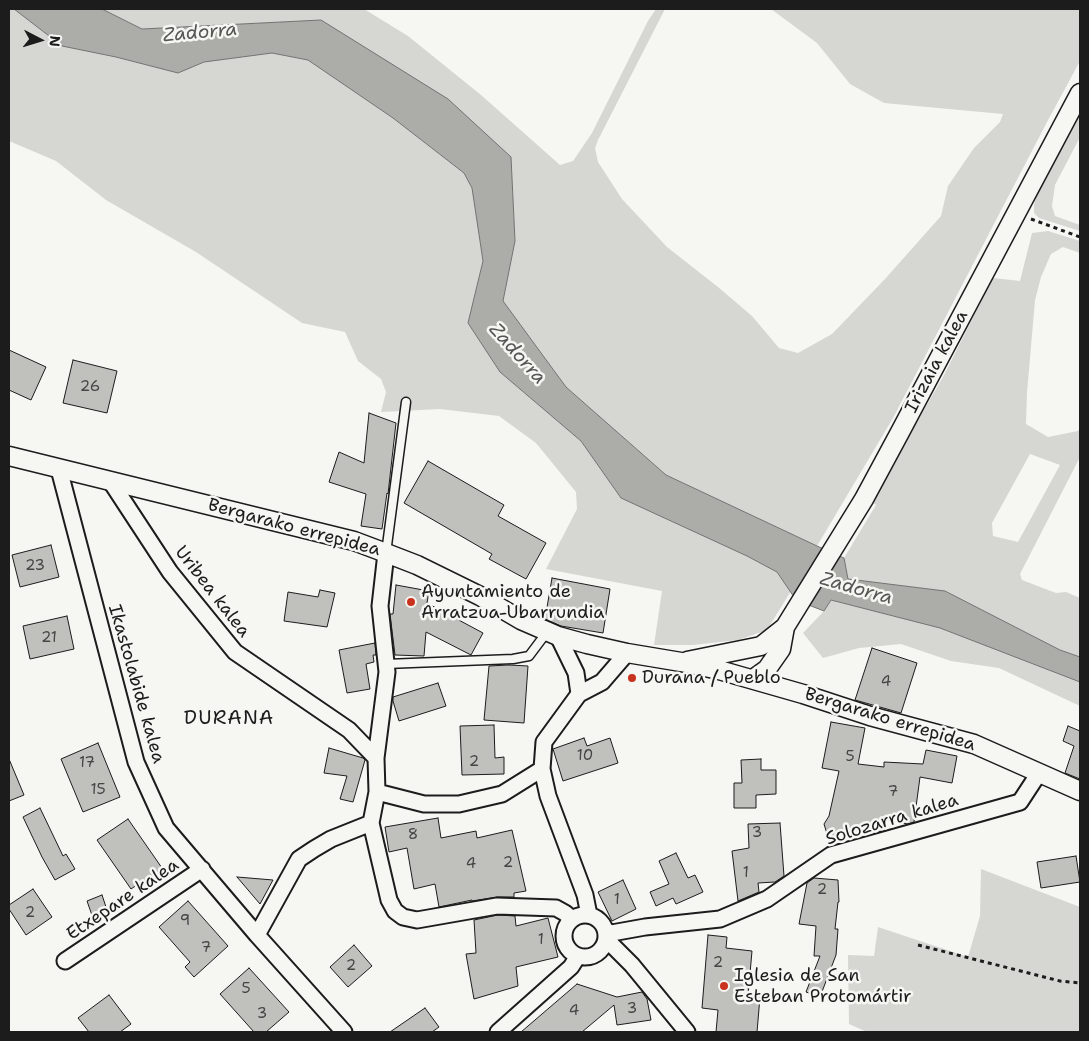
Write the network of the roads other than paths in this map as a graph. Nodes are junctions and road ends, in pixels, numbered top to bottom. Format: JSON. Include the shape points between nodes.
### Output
{"nodes":[{"id":1,"x":1080,"y":93,"type":"edge"},
{"id":2,"x":406,"y":402,"type":"dead end"},
{"id":3,"x":9,"y":456,"type":"edge"},
{"id":4,"x":59,"y":469,"type":"junction"},
{"id":5,"x":111,"y":482,"type":"junction"},
{"id":6,"x":386,"y":553,"type":"junction"},
{"id":7,"x":786,"y":627,"type":"junction"},
{"id":8,"x":553,"y":634,"type":"junction"},
{"id":9,"x":761,"y":646,"type":"junction"},
{"id":10,"x":627,"y":653,"type":"junction"},
{"id":11,"x":776,"y":657,"type":"junction"},
{"id":12,"x":681,"y":662,"type":"junction"},
{"id":13,"x":386,"y":664,"type":"junction"},
{"id":14,"x":753,"y":679,"type":"junction"},
{"id":15,"x":579,"y":694,"type":"junction"},
{"id":16,"x":802,"y":694,"type":"junction"},
{"id":17,"x":376,"y":758,"type":"junction"},
{"id":18,"x":542,"y":769,"type":"junction"},
{"id":19,"x":1038,"y":774,"type":"junction"},
{"id":20,"x":1080,"y":791,"type":"edge"},
{"id":21,"x":377,"y":792,"type":"junction"},
{"id":22,"x":371,"y":823,"type":"junction"},
{"id":23,"x":202,"y":869,"type":"junction"},
{"id":24,"x":589,"y":915,"type":"junction"},
{"id":25,"x":572,"y":919,"type":"junction"},
{"id":26,"x":257,"y":935,"type":"junction"},
{"id":27,"x":606,"y":937,"type":"junction"},
{"id":28,"x":578,"y":956,"type":"junction"},
{"id":29,"x":65,"y":962,"type":"dead end"},
{"id":30,"x":344,"y":1032,"type":"edge"},
{"id":31,"x":498,"y":1032,"type":"edge"},
{"id":32,"x":687,"y":1032,"type":"edge"}],
"edges":[{"from":1,"to":7,"type":"street","name":"Irizaia kalea","via":[[864,498]]},
{"from":2,"to":6,"type":"lane"},
{"from":3,"to":4,"type":"street","name":"Bergarako errepidea"},
{"from":4,"to":5,"type":"street","name":"Bergarako errepidea"},
{"from":4,"to":23,"type":"street","name":"Ikastolabide kalea","via":[[136,762],[166,828]]},
{"from":5,"to":6,"type":"street","name":"Bergarako errepidea","via":[[317,531]]},
{"from":5,"to":17,"type":"street","name":"Uribea kalea","via":[[170,572],[234,652],[349,730]]},
{"from":6,"to":8,"type":"street","name":"Bergarako errepidea","via":[[417,565]]},
{"from":6,"to":13,"type":"street","via":[[380,606]]},
{"from":7,"to":9,"type":"street","name":"Irizaia kalea"},
{"from":7,"to":11,"type":"street","name":"Irizaia kalea"},
{"from":8,"to":10,"type":"street","name":"Bergarako errepidea"},
{"from":8,"to":13,"type":"lane","via":[[529,656],[513,660]]},
{"from":8,"to":15,"type":"street","via":[[576,673]]},
{"from":9,"to":12,"type":"street","name":"Irizaia kalea"},
{"from":9,"to":14,"type":"street"},
{"from":10,"to":12,"type":"street","name":"Bergarako errepidea"},
{"from":10,"to":15,"type":"street","via":[[602,682]]},
{"from":11,"to":14,"type":"street","name":"Irizaia kalea"},
{"from":11,"to":16,"type":"street","via":[[777,671]]},
{"from":12,"to":14,"type":"street","name":"Bergarako errepidea"},
{"from":13,"to":17,"type":"street"},
{"from":14,"to":16,"type":"street","name":"Bergarako errepidea"},
{"from":15,"to":18,"type":"street","via":[[544,742]]},
{"from":16,"to":19,"type":"street","name":"Bergarako errepidea","via":[[974,744]]},
{"from":17,"to":21,"type":"street"},
{"from":18,"to":21,"type":"street","via":[[502,794],[459,804],[424,804]]},
{"from":18,"to":24,"type":"street","via":[[548,796],[585,895]]},
{"from":19,"to":20,"type":"street","name":"Bergarako errepidea"},
{"from":19,"to":27,"type":"street","name":"Solozarra kalea","via":[[1020,802],[831,856],[767,899],[720,919],[644,927]]},
{"from":21,"to":22,"type":"street"},
{"from":22,"to":25,"type":"street","via":[[389,900],[403,917],[417,920],[497,906],[556,908]]},
{"from":22,"to":26,"type":"street","via":[[330,839],[299,858]]},
{"from":23,"to":26,"type":"street","name":"Ikastolabide kalea"},
{"from":23,"to":29,"type":"street","name":"Etxepare kalea"},
{"from":24,"to":25,"type":"street"},
{"from":24,"to":27,"type":"street","via":[[601,922]]},
{"from":25,"to":28,"type":"street","via":[[563,938],[568,950]]},
{"from":26,"to":30,"type":"street","name":"Ikastolabide kalea"},
{"from":27,"to":28,"type":"street","via":[[600,952],[587,958]]},
{"from":27,"to":32,"type":"street"},
{"from":28,"to":31,"type":"street","via":[[571,967]]}]}
